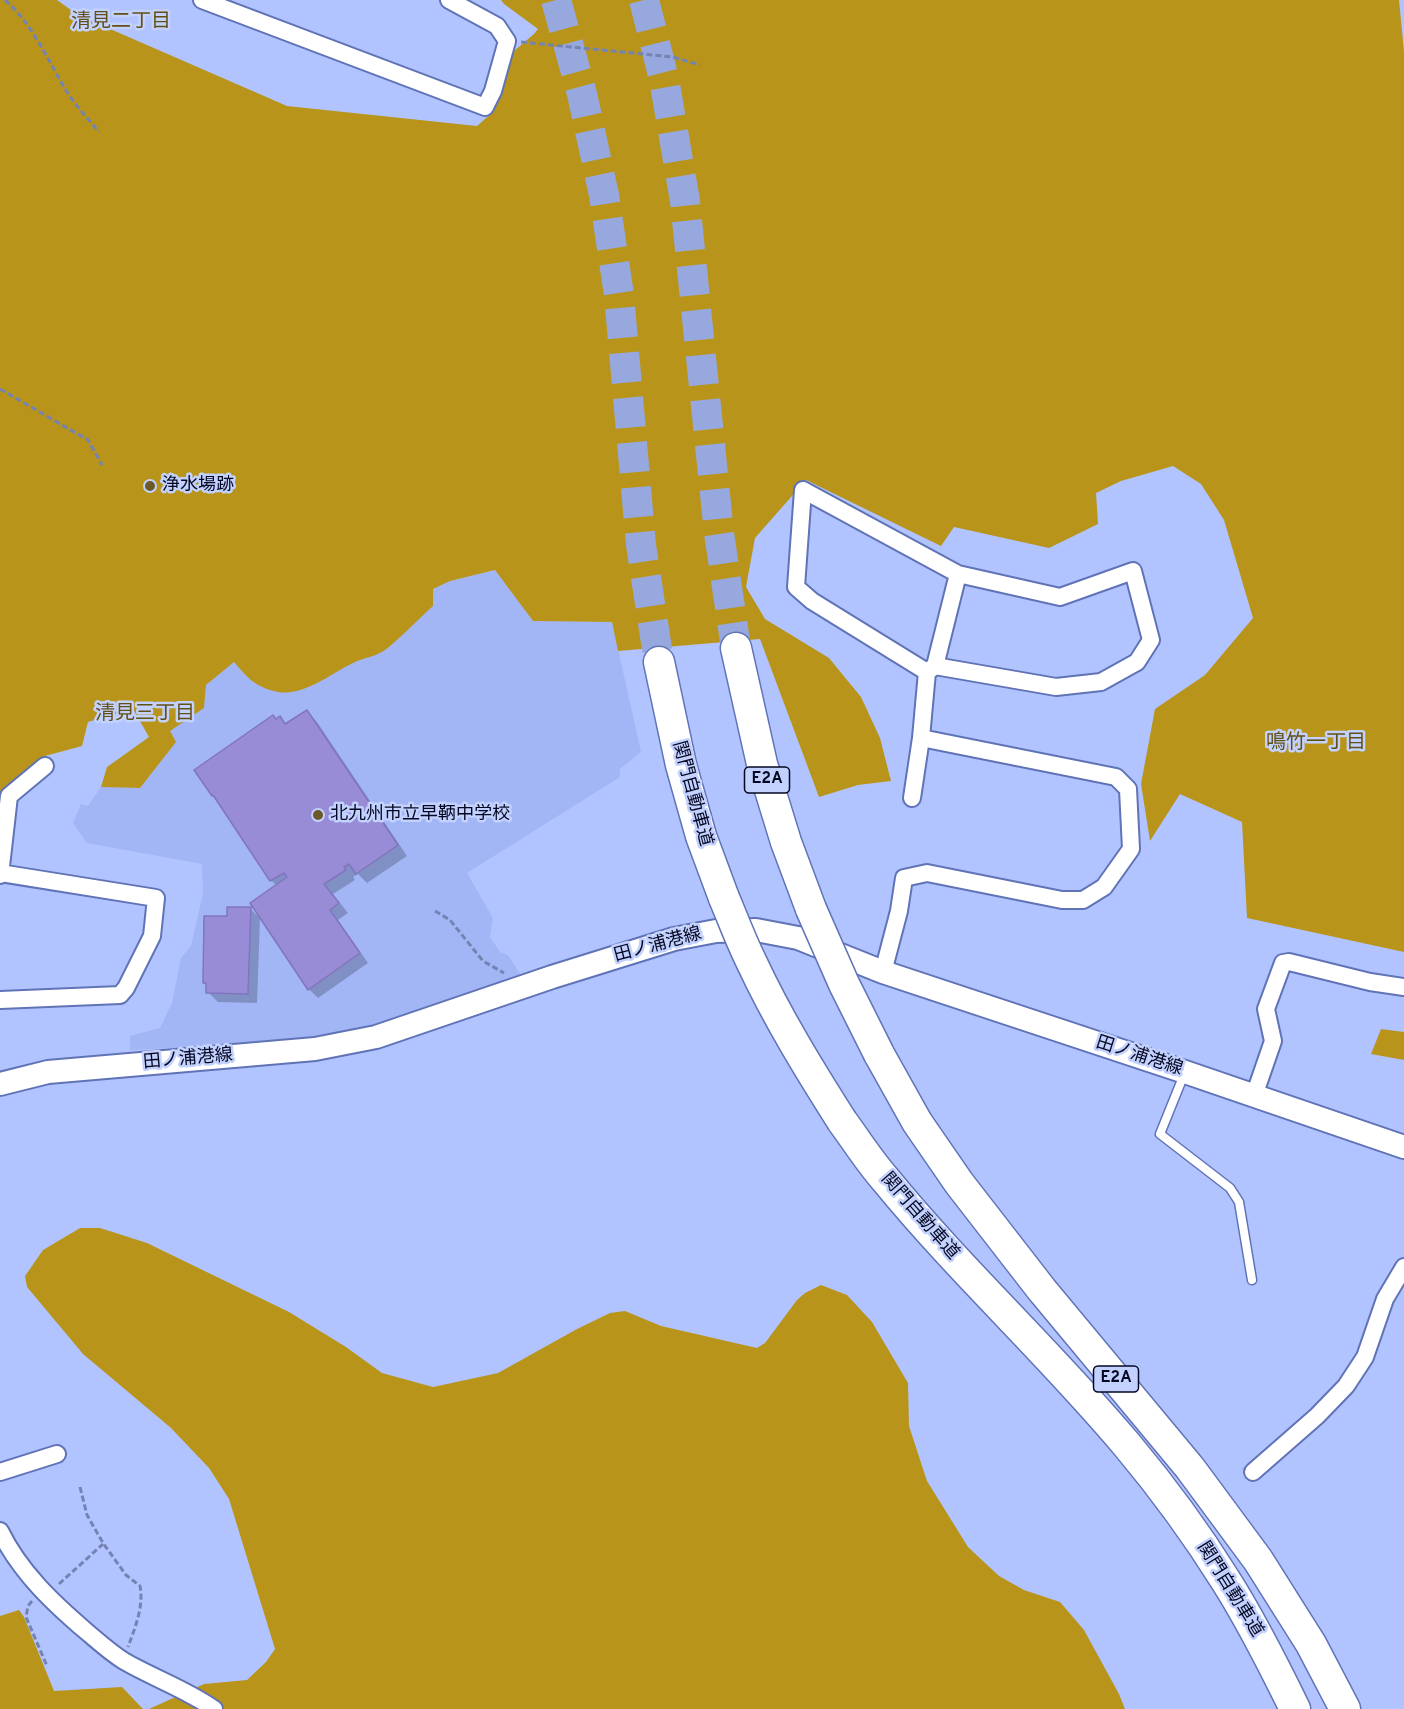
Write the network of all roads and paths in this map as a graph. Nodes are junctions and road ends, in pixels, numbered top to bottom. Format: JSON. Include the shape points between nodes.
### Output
{"nodes":[{"id":1,"x":5,"y":0,"type":"edge"},
{"id":2,"x":202,"y":0,"type":"edge"},
{"id":3,"x":449,"y":0,"type":"edge"},
{"id":4,"x":507,"y":41,"type":"junction"},
{"id":5,"x":700,"y":65,"type":"dead end"},
{"id":6,"x":99,"y":132,"type":"dead end"},
{"id":7,"x":0,"y":389,"type":"edge"},
{"id":8,"x":102,"y":465,"type":"dead end"},
{"id":9,"x":958,"y":574,"type":"junction"},
{"id":10,"x":736,"y":648,"type":"tunnel mouth"},
{"id":11,"x":659,"y":662,"type":"tunnel mouth"},
{"id":12,"x":931,"y":669,"type":"junction"},
{"id":13,"x":921,"y":738,"type":"junction"},
{"id":14,"x":45,"y":766,"type":"dead end"},
{"id":15,"x":912,"y":798,"type":"dead end"},
{"id":16,"x":0,"y":874,"type":"edge"},
{"id":17,"x":435,"y":911,"type":"dead end"},
{"id":18,"x":883,"y":972,"type":"junction"},
{"id":19,"x":1404,"y":987,"type":"edge"},
{"id":20,"x":519,"y":988,"type":"junction"},
{"id":21,"x":0,"y":1000,"type":"edge"},
{"id":22,"x":1185,"y":1072,"type":"junction"},
{"id":23,"x":0,"y":1078,"type":"edge"},
{"id":24,"x":0,"y":1083,"type":"edge"},
{"id":25,"x":1254,"y":1096,"type":"junction"},
{"id":26,"x":1404,"y":1147,"type":"edge"},
{"id":27,"x":1404,"y":1267,"type":"edge"},
{"id":28,"x":1252,"y":1280,"type":"dead end"},
{"id":29,"x":57,"y":1454,"type":"dead end"},
{"id":30,"x":0,"y":1472,"type":"edge"},
{"id":31,"x":1253,"y":1472,"type":"dead end"},
{"id":32,"x":80,"y":1487,"type":"dead end"},
{"id":33,"x":0,"y":1532,"type":"edge"},
{"id":34,"x":104,"y":1543,"type":"junction"},
{"id":35,"x":44,"y":1593,"type":"junction"},
{"id":36,"x":123,"y":1660,"type":"junction"},
{"id":37,"x":47,"y":1666,"type":"dead end"},
{"id":38,"x":214,"y":1709,"type":"edge"},
{"id":39,"x":1295,"y":1709,"type":"edge"},
{"id":40,"x":1345,"y":1709,"type":"edge"}],
"edges":[{"from":1,"to":6,"type":"path","via":[[28,27],[68,94]]},
{"from":2,"to":4,"type":"street","via":[[485,107]]},
{"from":3,"to":4,"type":"street","via":[[497,26]]},
{"from":4,"to":5,"type":"path","via":[[673,57]]},
{"from":7,"to":8,"type":"path","via":[[88,440]]},
{"from":9,"to":12,"type":"street"},
{"from":9,"to":12,"type":"street","via":[[803,490],[796,587],[812,601]]},
{"from":9,"to":12,"type":"street","via":[[1060,597],[1133,571],[1151,640],[1137,662],[1101,682],[1056,687]]},
{"from":10,"to":40,"type":"highway","name":"関門自動車道","number":"E2A","bridge":true,"via":[[762,764],[786,842],[844,984],[917,1122],[1042,1290],[1190,1468],[1258,1560],[1311,1644]]},
{"from":11,"to":39,"type":"highway","name":"関門自動車道","number":"E2A","bridge":true,"via":[[701,836],[751,961],[808,1067],[883,1178],[1119,1436],[1177,1508],[1227,1581]]},
{"from":12,"to":13,"type":"street"},
{"from":13,"to":15,"type":"street"},
{"from":13,"to":18,"type":"street","via":[[1116,777],[1128,789],[1131,849],[1104,887],[1083,900],[1062,900],[927,873],[904,878]]},
{"from":14,"to":16,"type":"street","via":[[9,796]]},
{"from":16,"to":21,"type":"street","via":[[156,898],[152,936],[120,995]]},
{"from":17,"to":20,"type":"path","via":[[450,920],[483,961],[516,980]]},
{"from":18,"to":20,"type":"main road","name":"田ノ浦港線","via":[[798,938],[756,930],[716,931],[674,939]]},
{"from":18,"to":22,"type":"main road","name":"田ノ浦港線"},
{"from":19,"to":25,"type":"street","via":[[1283,963],[1266,1009],[1273,1041]]},
{"from":20,"to":24,"type":"main road","name":"田ノ浦港線","via":[[375,1037],[315,1049],[48,1072]]},
{"from":22,"to":25,"type":"main road","name":"田ノ浦港線"},
{"from":22,"to":28,"type":"lane","via":[[1160,1134],[1230,1188],[1239,1202]]},
{"from":23,"to":24,"type":"street"},
{"from":25,"to":26,"type":"main road","name":"田ノ浦港線"},
{"from":27,"to":31,"type":"street","via":[[1385,1299],[1365,1357],[1346,1386]]},
{"from":29,"to":30,"type":"street"},
{"from":32,"to":34,"type":"path","via":[[87,1515]]},
{"from":33,"to":35,"type":"street"},
{"from":34,"to":35,"type":"path"},
{"from":34,"to":36,"type":"path","via":[[141,1591],[139,1615]]},
{"from":35,"to":36,"type":"street"},
{"from":35,"to":37,"type":"path","via":[[28,1606],[26,1617]]},
{"from":36,"to":38,"type":"street"}]}
